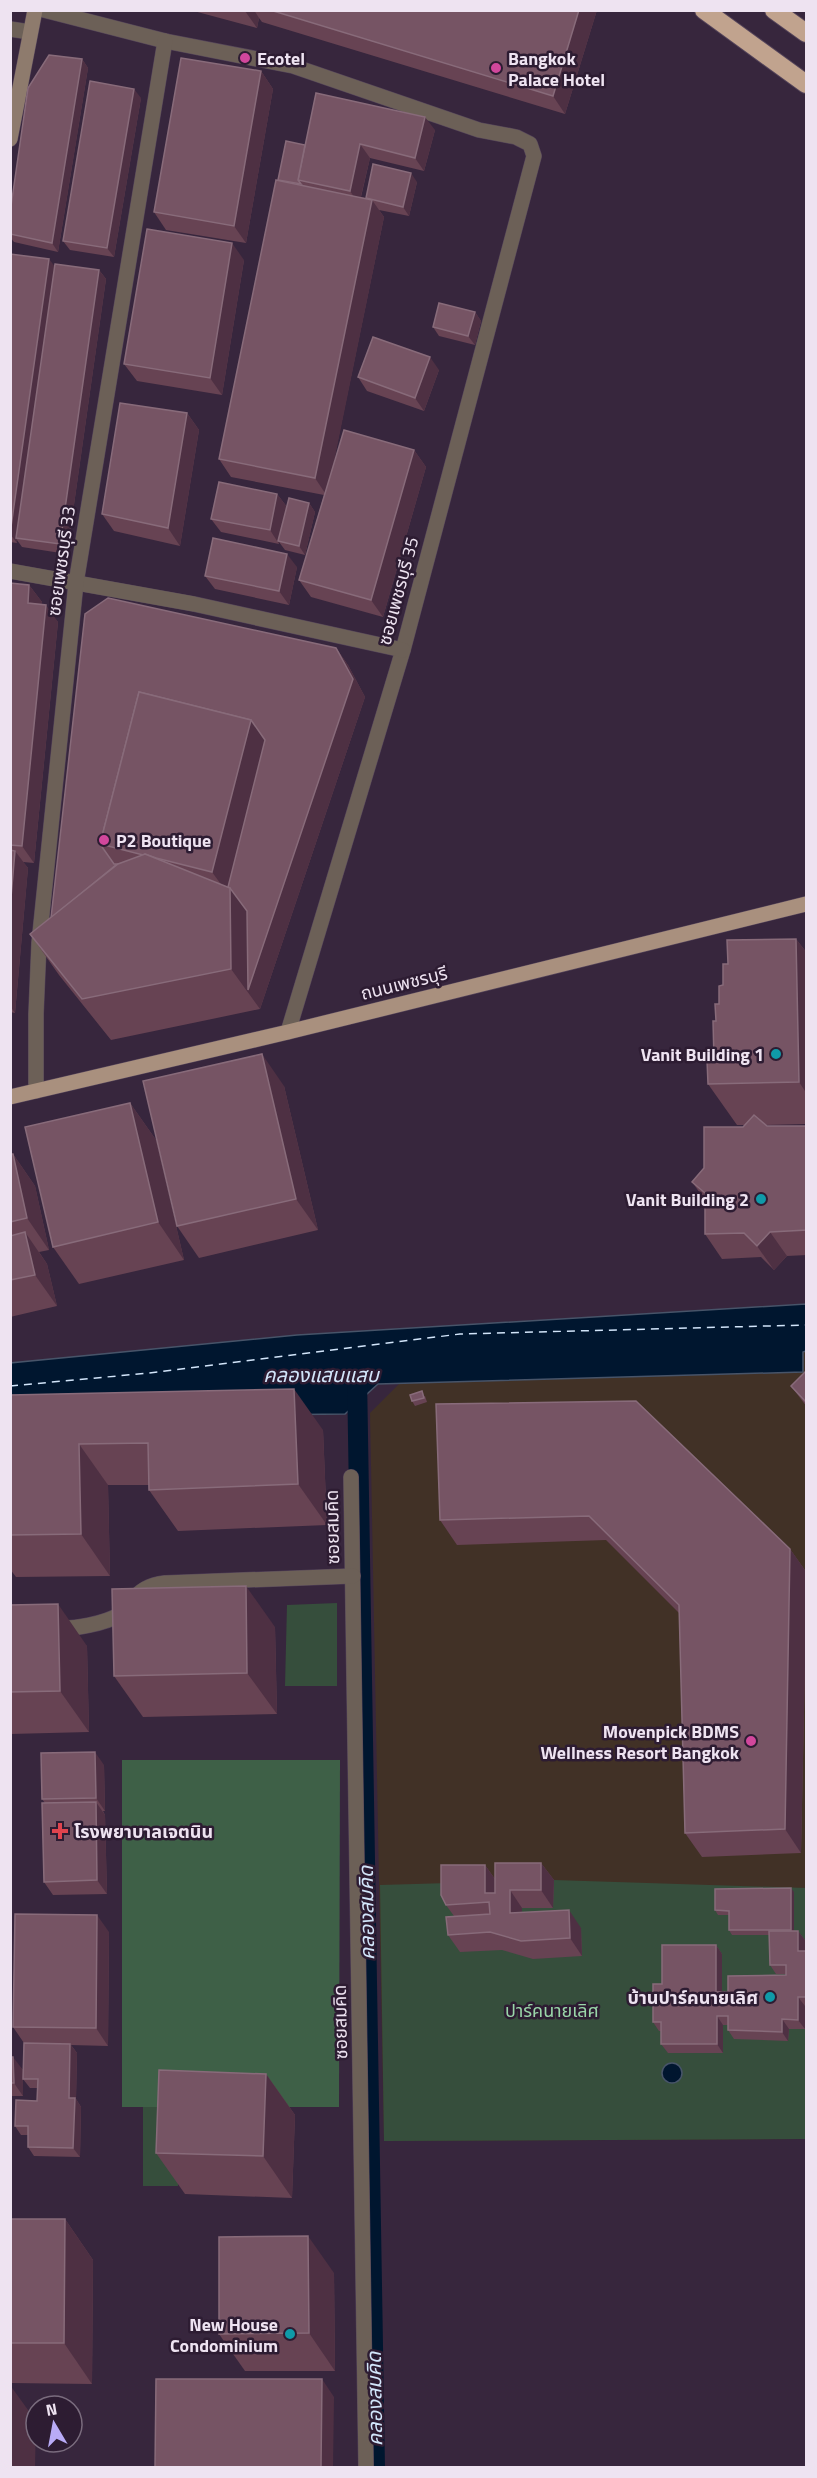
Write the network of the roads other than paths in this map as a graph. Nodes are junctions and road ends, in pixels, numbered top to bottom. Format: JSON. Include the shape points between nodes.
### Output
{"nodes":[{"id":1,"x":35,"y":10,"type":"edge"},
{"id":2,"x":44,"y":10,"type":"edge"},
{"id":3,"x":704,"y":10,"type":"edge"},
{"id":4,"x":774,"y":10,"type":"edge"},
{"id":5,"x":10,"y":29,"type":"edge"},
{"id":6,"x":30,"y":32,"type":"junction"},
{"id":7,"x":807,"y":33,"type":"edge"},
{"id":8,"x":165,"y":41,"type":"junction"},
{"id":9,"x":807,"y":84,"type":"edge"},
{"id":10,"x":10,"y":139,"type":"edge"},
{"id":11,"x":10,"y":571,"type":"edge"},
{"id":12,"x":76,"y":583,"type":"junction"},
{"id":13,"x":403,"y":650,"type":"junction"},
{"id":14,"x":807,"y":904,"type":"edge"},
{"id":15,"x":288,"y":1032,"type":"junction"},
{"id":16,"x":36,"y":1091,"type":"junction"},
{"id":17,"x":10,"y":1097,"type":"edge"},
{"id":18,"x":351,"y":1477,"type":"dead end"},
{"id":19,"x":353,"y":1576,"type":"junction"},
{"id":20,"x":44,"y":1627,"type":"edge"},
{"id":21,"x":366,"y":2468,"type":"edge"}],
"edges":[{"from":1,"to":6,"type":"street"},
{"from":2,"to":8,"type":"street"},
{"from":3,"to":9,"type":"highway"},
{"from":4,"to":7,"type":"highway"},
{"from":5,"to":6,"type":"street"},
{"from":6,"to":10,"type":"street"},
{"from":8,"to":12,"type":"street","name":"ซอยเพชรบุรี 33"},
{"from":8,"to":13,"type":"street","name":"ซอยเพชรบุรี 35","via":[[293,66],[530,144],[534,156]]},
{"from":11,"to":12,"type":"street"},
{"from":12,"to":13,"type":"street","via":[[194,604]]},
{"from":12,"to":16,"type":"street","name":"ซอยเพชรบุรี 33","via":[[39,943]]},
{"from":13,"to":15,"type":"street","name":"ซอยเพชรบุรี 35"},
{"from":14,"to":15,"type":"main road","name":"ถนนเพชรบุรี"},
{"from":15,"to":16,"type":"main road","name":"ถนนเพชรบุรี"},
{"from":16,"to":17,"type":"main road","name":"ถนนเพชรบุรี"},
{"from":18,"to":19,"type":"street","name":"ซอยสมคิด"},
{"from":19,"to":20,"type":"street","name":"ซอยสมคิด","via":[[149,1585],[122,1613],[105,1620],[68,1629]]},
{"from":19,"to":21,"type":"street","name":"ซอยสมคิด"}]}
